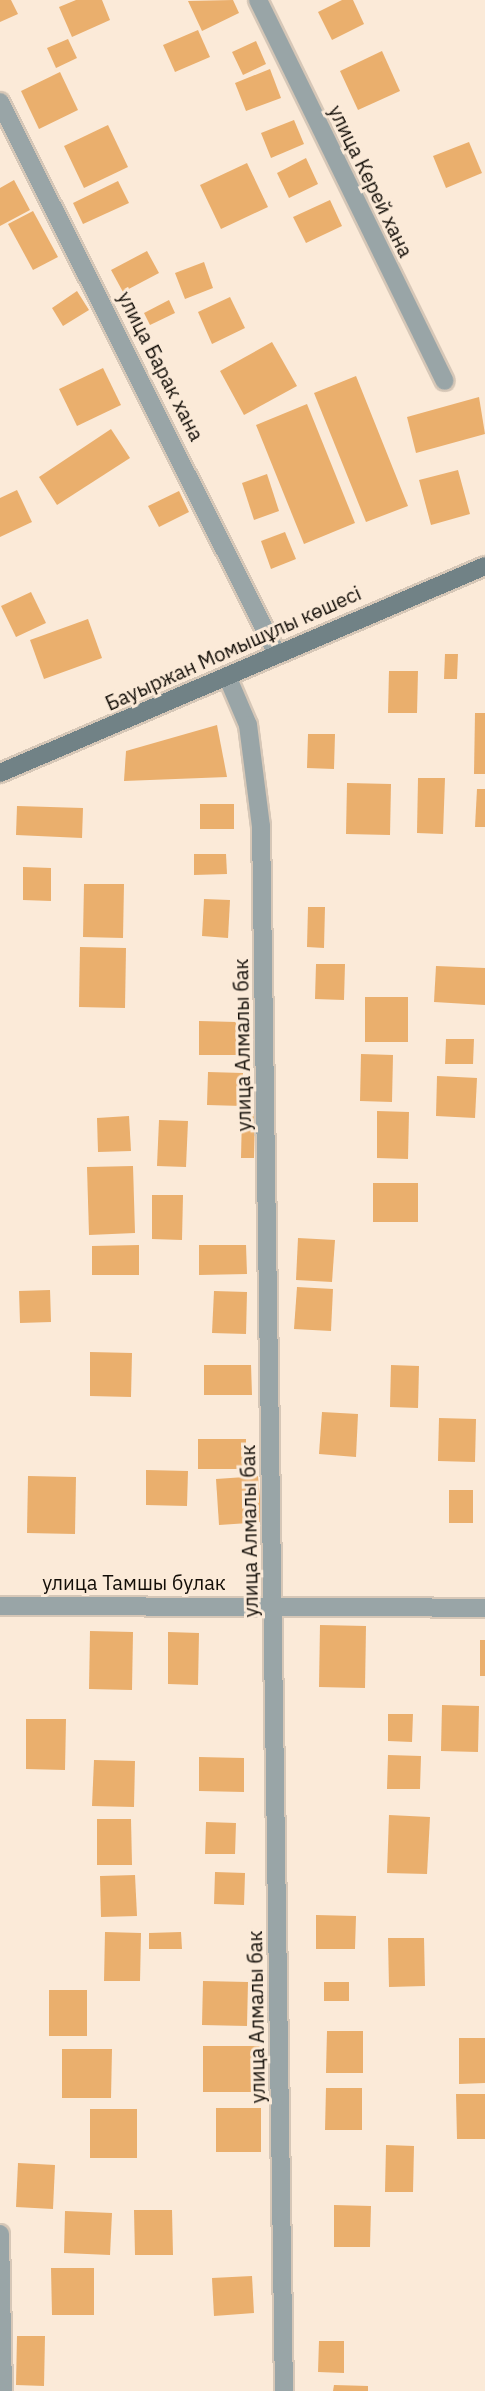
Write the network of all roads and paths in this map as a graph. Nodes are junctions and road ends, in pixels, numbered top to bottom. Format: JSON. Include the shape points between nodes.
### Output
{"nodes":[{"id":1,"x":258,"y":0,"type":"edge"},
{"id":2,"x":0,"y":102,"type":"edge"},
{"id":3,"x":446,"y":381,"type":"dead end"},
{"id":4,"x":485,"y":566,"type":"edge"},
{"id":5,"x":277,"y":654,"type":"junction"},
{"id":6,"x":227,"y":676,"type":"junction"},
{"id":7,"x":0,"y":773,"type":"edge"},
{"id":8,"x":273,"y":1604,"type":"junction"},
{"id":9,"x":0,"y":1606,"type":"edge"},
{"id":10,"x":485,"y":1608,"type":"edge"},
{"id":11,"x":0,"y":2234,"type":"edge"},
{"id":12,"x":3,"y":2391,"type":"edge"},
{"id":13,"x":284,"y":2391,"type":"edge"}],
"edges":[{"from":1,"to":3,"type":"street","name":"улица Керей хана"},
{"from":2,"to":5,"type":"street","name":"улица Барак хана"},
{"from":4,"to":5,"type":"street","name":"Бауыржан Момышұлы көшесі"},
{"from":5,"to":6,"type":"street","name":"Бауыржан Момышұлы көшесі"},
{"from":6,"to":7,"type":"street","name":"Бауыржан Момышұлы көшесі"},
{"from":6,"to":8,"type":"street","name":"улица Алмалы бак","via":[[248,725],[261,826]]},
{"from":8,"to":9,"type":"street","name":"улица Тамшы булак"},
{"from":8,"to":10,"type":"street","name":"улица Тамшы булак"},
{"from":8,"to":13,"type":"street","name":"улица Алмалы бак"},
{"from":11,"to":12,"type":"street"}]}
